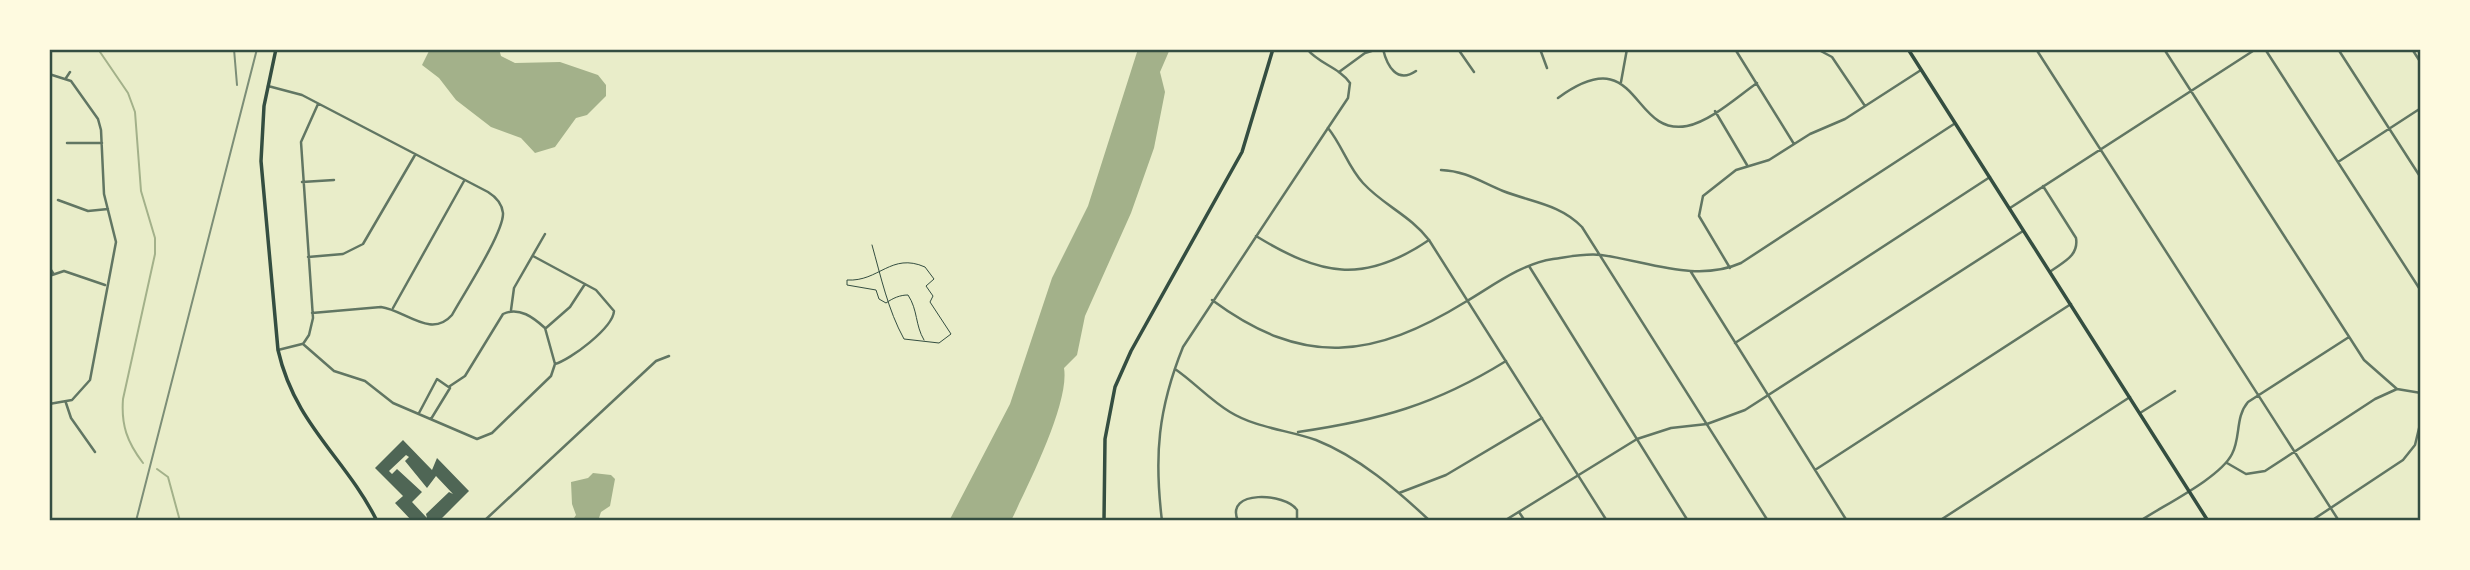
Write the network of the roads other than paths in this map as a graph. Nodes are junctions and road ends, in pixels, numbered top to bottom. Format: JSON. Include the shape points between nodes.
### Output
{"nodes":[{"id":1,"x":276,"y":49,"type":"edge"},
{"id":2,"x":1273,"y":49,"type":"edge"},
{"id":3,"x":1378,"y":49,"type":"edge"},
{"id":4,"x":1383,"y":49,"type":"edge"},
{"id":5,"x":1458,"y":49,"type":"edge"},
{"id":6,"x":1539,"y":49,"type":"edge"},
{"id":7,"x":1627,"y":49,"type":"edge"},
{"id":8,"x":1735,"y":49,"type":"edge"},
{"id":9,"x":1817,"y":49,"type":"edge"},
{"id":10,"x":1908,"y":49,"type":"edge"},
{"id":11,"x":2036,"y":49,"type":"edge"},
{"id":12,"x":2164,"y":49,"type":"edge"},
{"id":13,"x":2256,"y":49,"type":"edge"},
{"id":14,"x":2265,"y":49,"type":"edge"},
{"id":15,"x":2338,"y":49,"type":"edge"},
{"id":16,"x":2412,"y":49,"type":"edge"},
{"id":17,"x":1309,"y":50,"type":"edge"},
{"id":18,"x":2421,"y":63,"type":"edge"},
{"id":19,"x":1547,"y":68,"type":"dead end"},
{"id":20,"x":1921,"y":70,"type":"junction"},
{"id":21,"x":1416,"y":71,"type":"dead end"},
{"id":22,"x":70,"y":72,"type":"dead end"},
{"id":23,"x":1339,"y":72,"type":"junction"},
{"id":24,"x":1474,"y":72,"type":"dead end"},
{"id":25,"x":49,"y":75,"type":"edge"},
{"id":26,"x":66,"y":78,"type":"junction"},
{"id":27,"x":1621,"y":82,"type":"junction"},
{"id":28,"x":1757,"y":83,"type":"junction"},
{"id":29,"x":268,"y":86,"type":"junction"},
{"id":30,"x":2191,"y":91,"type":"junction"},
{"id":31,"x":1558,"y":98,"type":"dead end"},
{"id":32,"x":318,"y":104,"type":"junction"},
{"id":33,"x":1865,"y":106,"type":"junction"},
{"id":34,"x":2421,"y":108,"type":"edge"},
{"id":35,"x":1715,"y":111,"type":"junction"},
{"id":36,"x":1956,"y":124,"type":"junction"},
{"id":37,"x":1328,"y":128,"type":"junction"},
{"id":38,"x":2389,"y":128,"type":"junction"},
{"id":39,"x":102,"y":142,"type":"junction"},
{"id":40,"x":67,"y":143,"type":"dead end"},
{"id":41,"x":1794,"y":144,"type":"junction"},
{"id":42,"x":2099,"y":149,"type":"junction"},
{"id":43,"x":415,"y":155,"type":"junction"},
{"id":44,"x":2338,"y":162,"type":"junction"},
{"id":45,"x":1747,"y":165,"type":"junction"},
{"id":46,"x":1441,"y":170,"type":"dead end"},
{"id":47,"x":1990,"y":177,"type":"junction"},
{"id":48,"x":2421,"y":178,"type":"edge"},
{"id":49,"x":334,"y":180,"type":"dead end"},
{"id":50,"x":464,"y":181,"type":"junction"},
{"id":51,"x":302,"y":182,"type":"junction"},
{"id":52,"x":2043,"y":186,"type":"junction"},
{"id":53,"x":58,"y":201,"type":"dead end"},
{"id":54,"x":2010,"y":208,"type":"junction"},
{"id":55,"x":108,"y":209,"type":"junction"},
{"id":56,"x":2024,"y":230,"type":"junction"},
{"id":57,"x":545,"y":234,"type":"dead end"},
{"id":58,"x":1256,"y":236,"type":"junction"},
{"id":59,"x":1430,"y":240,"type":"junction"},
{"id":60,"x":1600,"y":255,"type":"junction"},
{"id":61,"x":533,"y":256,"type":"junction"},
{"id":62,"x":308,"y":257,"type":"junction"},
{"id":63,"x":1528,"y":266,"type":"junction"},
{"id":64,"x":49,"y":267,"type":"edge"},
{"id":65,"x":1730,"y":268,"type":"junction"},
{"id":66,"x":1690,"y":271,"type":"junction"},
{"id":67,"x":2050,"y":271,"type":"junction"},
{"id":68,"x":51,"y":274,"type":"edge"},
{"id":69,"x":585,"y":284,"type":"junction"},
{"id":70,"x":106,"y":285,"type":"junction"},
{"id":71,"x":2421,"y":291,"type":"edge"},
{"id":72,"x":1212,"y":300,"type":"junction"},
{"id":73,"x":1469,"y":300,"type":"junction"},
{"id":74,"x":2071,"y":304,"type":"junction"},
{"id":75,"x":393,"y":308,"type":"junction"},
{"id":76,"x":511,"y":310,"type":"junction"},
{"id":77,"x":312,"y":313,"type":"junction"},
{"id":78,"x":545,"y":328,"type":"junction"},
{"id":79,"x":2349,"y":337,"type":"junction"},
{"id":80,"x":1735,"y":343,"type":"junction"},
{"id":81,"x":303,"y":344,"type":"junction"},
{"id":82,"x":278,"y":350,"type":"junction"},
{"id":83,"x":669,"y":356,"type":"dead end"},
{"id":84,"x":1506,"y":361,"type":"junction"},
{"id":85,"x":555,"y":364,"type":"junction"},
{"id":86,"x":1174,"y":368,"type":"junction"},
{"id":87,"x":450,"y":386,"type":"junction"},
{"id":88,"x":2398,"y":389,"type":"junction"},
{"id":89,"x":2175,"y":391,"type":"dead end"},
{"id":90,"x":2421,"y":393,"type":"edge"},
{"id":91,"x":1769,"y":396,"type":"junction"},
{"id":92,"x":2257,"y":396,"type":"junction"},
{"id":93,"x":2130,"y":397,"type":"junction"},
{"id":94,"x":66,"y":402,"type":"junction"},
{"id":95,"x":49,"y":404,"type":"edge"},
{"id":96,"x":2140,"y":413,"type":"junction"},
{"id":97,"x":419,"y":414,"type":"junction"},
{"id":98,"x":1542,"y":418,"type":"junction"},
{"id":99,"x":431,"y":419,"type":"junction"},
{"id":100,"x":2421,"y":420,"type":"edge"},
{"id":101,"x":1707,"y":424,"type":"junction"},
{"id":102,"x":1294,"y":432,"type":"junction"},
{"id":103,"x":1637,"y":439,"type":"junction"},
{"id":104,"x":95,"y":452,"type":"dead end"},
{"id":105,"x":2294,"y":452,"type":"junction"},
{"id":106,"x":2227,"y":463,"type":"junction"},
{"id":107,"x":1815,"y":470,"type":"junction"},
{"id":108,"x":1578,"y":475,"type":"junction"},
{"id":109,"x":2189,"y":489,"type":"junction"},
{"id":110,"x":1399,"y":493,"type":"junction"},
{"id":111,"x":2331,"y":508,"type":"junction"},
{"id":112,"x":1519,"y":512,"type":"junction"},
{"id":113,"x":377,"y":521,"type":"edge"},
{"id":114,"x":484,"y":521,"type":"edge"},
{"id":115,"x":1104,"y":521,"type":"edge"},
{"id":116,"x":1162,"y":521,"type":"edge"},
{"id":117,"x":1238,"y":521,"type":"edge"},
{"id":118,"x":1297,"y":521,"type":"edge"},
{"id":119,"x":1430,"y":521,"type":"edge"},
{"id":120,"x":1504,"y":521,"type":"edge"},
{"id":121,"x":1525,"y":521,"type":"edge"},
{"id":122,"x":1607,"y":521,"type":"edge"},
{"id":123,"x":1688,"y":521,"type":"edge"},
{"id":124,"x":1768,"y":521,"type":"edge"},
{"id":125,"x":1847,"y":521,"type":"edge"},
{"id":126,"x":1939,"y":521,"type":"edge"},
{"id":127,"x":2140,"y":521,"type":"edge"},
{"id":128,"x":2208,"y":521,"type":"edge"},
{"id":129,"x":2311,"y":521,"type":"edge"},
{"id":130,"x":2339,"y":521,"type":"edge"}],
"edges":[{"from":1,"to":29,"type":"main road"},
{"from":2,"to":115,"type":"main road","via":[[1241,152],[1118,379],[1105,439]]},
{"from":3,"to":23,"type":"street"},
{"from":4,"to":21,"type":"street","via":[[1396,74]]},
{"from":5,"to":24,"type":"street"},
{"from":6,"to":19,"type":"street"},
{"from":7,"to":27,"type":"street"},
{"from":8,"to":28,"type":"street"},
{"from":9,"to":33,"type":"street","via":[[1832,57]]},
{"from":10,"to":20,"type":"main road"},
{"from":11,"to":42,"type":"street"},
{"from":12,"to":30,"type":"street"},
{"from":13,"to":30,"type":"street"},
{"from":14,"to":44,"type":"street"},
{"from":15,"to":38,"type":"street"},
{"from":16,"to":18,"type":"street"},
{"from":17,"to":23,"type":"street","via":[[1318,61]]},
{"from":20,"to":33,"type":"street"},
{"from":20,"to":36,"type":"main road"},
{"from":22,"to":26,"type":"street"},
{"from":23,"to":37,"type":"street","via":[[1350,83],[1350,93]]},
{"from":25,"to":26,"type":"street"},
{"from":26,"to":39,"type":"street","via":[[98,120]]},
{"from":27,"to":31,"type":"street","via":[[1587,81]]},
{"from":27,"to":35,"type":"street","via":[[1647,112],[1674,127],[1689,126]]},
{"from":28,"to":35,"type":"street"},
{"from":28,"to":41,"type":"street"},
{"from":29,"to":32,"type":"street"},
{"from":29,"to":82,"type":"main road","via":[[262,182]]},
{"from":30,"to":42,"type":"street"},
{"from":30,"to":79,"type":"street"},
{"from":32,"to":43,"type":"street"},
{"from":32,"to":51,"type":"street","via":[[302,136]]},
{"from":33,"to":41,"type":"street"},
{"from":34,"to":38,"type":"street"},
{"from":35,"to":45,"type":"street"},
{"from":36,"to":47,"type":"main road"},
{"from":36,"to":65,"type":"street"},
{"from":37,"to":58,"type":"street"},
{"from":37,"to":59,"type":"street","via":[[1363,183]]},
{"from":38,"to":44,"type":"street"},
{"from":38,"to":48,"type":"street"},
{"from":39,"to":40,"type":"street"},
{"from":39,"to":55,"type":"street"},
{"from":41,"to":45,"type":"street","via":[[1769,160]]},
{"from":42,"to":52,"type":"street"},
{"from":42,"to":92,"type":"street"},
{"from":43,"to":50,"type":"street"},
{"from":43,"to":62,"type":"street","via":[[363,244],[343,254]]},
{"from":44,"to":71,"type":"street"},
{"from":45,"to":65,"type":"street","via":[[1712,186],[1699,208],[1702,224]]},
{"from":46,"to":60,"type":"street","via":[[1462,172],[1562,210],[1582,227]]},
{"from":47,"to":54,"type":"main road"},
{"from":47,"to":80,"type":"street"},
{"from":49,"to":51,"type":"street"},
{"from":50,"to":75,"type":"street"},
{"from":50,"to":75,"type":"street","via":[[488,192],[500,203],[503,215],[454,311],[444,322],[431,326]]},
{"from":51,"to":62,"type":"street"},
{"from":52,"to":54,"type":"street"},
{"from":52,"to":67,"type":"street","via":[[2077,245],[2075,252]]},
{"from":53,"to":55,"type":"street","via":[[88,211]]},
{"from":54,"to":56,"type":"main road"},
{"from":55,"to":70,"type":"street","via":[[116,242]]},
{"from":56,"to":67,"type":"main road"},
{"from":56,"to":91,"type":"street"},
{"from":57,"to":61,"type":"street"},
{"from":58,"to":59,"type":"street","via":[[1301,261],[1337,270],[1388,263]]},
{"from":58,"to":72,"type":"street"},
{"from":59,"to":73,"type":"street"},
{"from":60,"to":63,"type":"street","via":[[1549,259]]},
{"from":60,"to":66,"type":"street"},
{"from":60,"to":101,"type":"street"},
{"from":61,"to":69,"type":"street"},
{"from":61,"to":76,"type":"street","via":[[514,288]]},
{"from":62,"to":77,"type":"street"},
{"from":63,"to":73,"type":"street"},
{"from":63,"to":103,"type":"street"},
{"from":64,"to":68,"type":"street"},
{"from":65,"to":66,"type":"street"},
{"from":66,"to":80,"type":"street"},
{"from":67,"to":74,"type":"main road"},
{"from":68,"to":70,"type":"street","via":[[64,271]]},
{"from":69,"to":78,"type":"street","via":[[570,307]]},
{"from":69,"to":85,"type":"street","via":[[604,299],[614,316],[572,358]]},
{"from":70,"to":94,"type":"street","via":[[90,380],[78,396]]},
{"from":72,"to":73,"type":"street","via":[[1270,337],[1330,348],[1395,337],[1433,322]]},
{"from":72,"to":86,"type":"street"},
{"from":73,"to":84,"type":"street"},
{"from":74,"to":93,"type":"main road"},
{"from":74,"to":107,"type":"street"},
{"from":75,"to":77,"type":"street"},
{"from":76,"to":78,"type":"street"},
{"from":76,"to":87,"type":"street","via":[[499,318],[465,376]]},
{"from":77,"to":81,"type":"street"},
{"from":78,"to":85,"type":"street"},
{"from":79,"to":88,"type":"street","via":[[2369,366]]},
{"from":79,"to":92,"type":"street"},
{"from":80,"to":91,"type":"street"},
{"from":81,"to":82,"type":"street"},
{"from":81,"to":97,"type":"street","via":[[334,371],[365,381],[393,403]]},
{"from":82,"to":113,"type":"main road","via":[[301,413]]},
{"from":83,"to":114,"type":"street","via":[[656,360]]},
{"from":84,"to":98,"type":"street"},
{"from":84,"to":102,"type":"street","via":[[1459,389],[1409,410]]},
{"from":85,"to":99,"type":"street","via":[[547,382],[484,438],[470,438]]},
{"from":86,"to":102,"type":"street","via":[[1231,413]]},
{"from":86,"to":116,"type":"street","via":[[1158,428]]},
{"from":87,"to":97,"type":"street","via":[[437,379]]},
{"from":87,"to":99,"type":"street"},
{"from":88,"to":90,"type":"street"},
{"from":88,"to":105,"type":"street"},
{"from":89,"to":96,"type":"street"},
{"from":91,"to":101,"type":"street"},
{"from":91,"to":107,"type":"street"},
{"from":92,"to":105,"type":"street"},
{"from":92,"to":106,"type":"street","via":[[2242,411],[2236,445]]},
{"from":93,"to":96,"type":"main road"},
{"from":93,"to":126,"type":"street"},
{"from":94,"to":95,"type":"street"},
{"from":94,"to":104,"type":"street","via":[[71,418]]},
{"from":96,"to":109,"type":"main road"},
{"from":97,"to":99,"type":"street"},
{"from":98,"to":108,"type":"street"},
{"from":98,"to":110,"type":"street","via":[[1446,475]]},
{"from":100,"to":111,"type":"street","via":[[2418,439],[2407,457]]},
{"from":101,"to":103,"type":"street","via":[[1671,428]]},
{"from":101,"to":124,"type":"street"},
{"from":102,"to":110,"type":"street","via":[[1342,453]]},
{"from":103,"to":108,"type":"street"},
{"from":103,"to":123,"type":"street"},
{"from":105,"to":106,"type":"street","via":[[2252,475]]},
{"from":105,"to":111,"type":"street"},
{"from":106,"to":109,"type":"street"},
{"from":107,"to":125,"type":"street"},
{"from":108,"to":112,"type":"street"},
{"from":108,"to":122,"type":"street"},
{"from":109,"to":127,"type":"street"},
{"from":109,"to":128,"type":"main road"},
{"from":110,"to":119,"type":"street"},
{"from":111,"to":129,"type":"street"},
{"from":111,"to":130,"type":"street"},
{"from":112,"to":120,"type":"street"},
{"from":112,"to":121,"type":"street"},
{"from":117,"to":118,"type":"street","via":[[1235,511],[1249,498],[1287,500],[1297,510]]}]}
